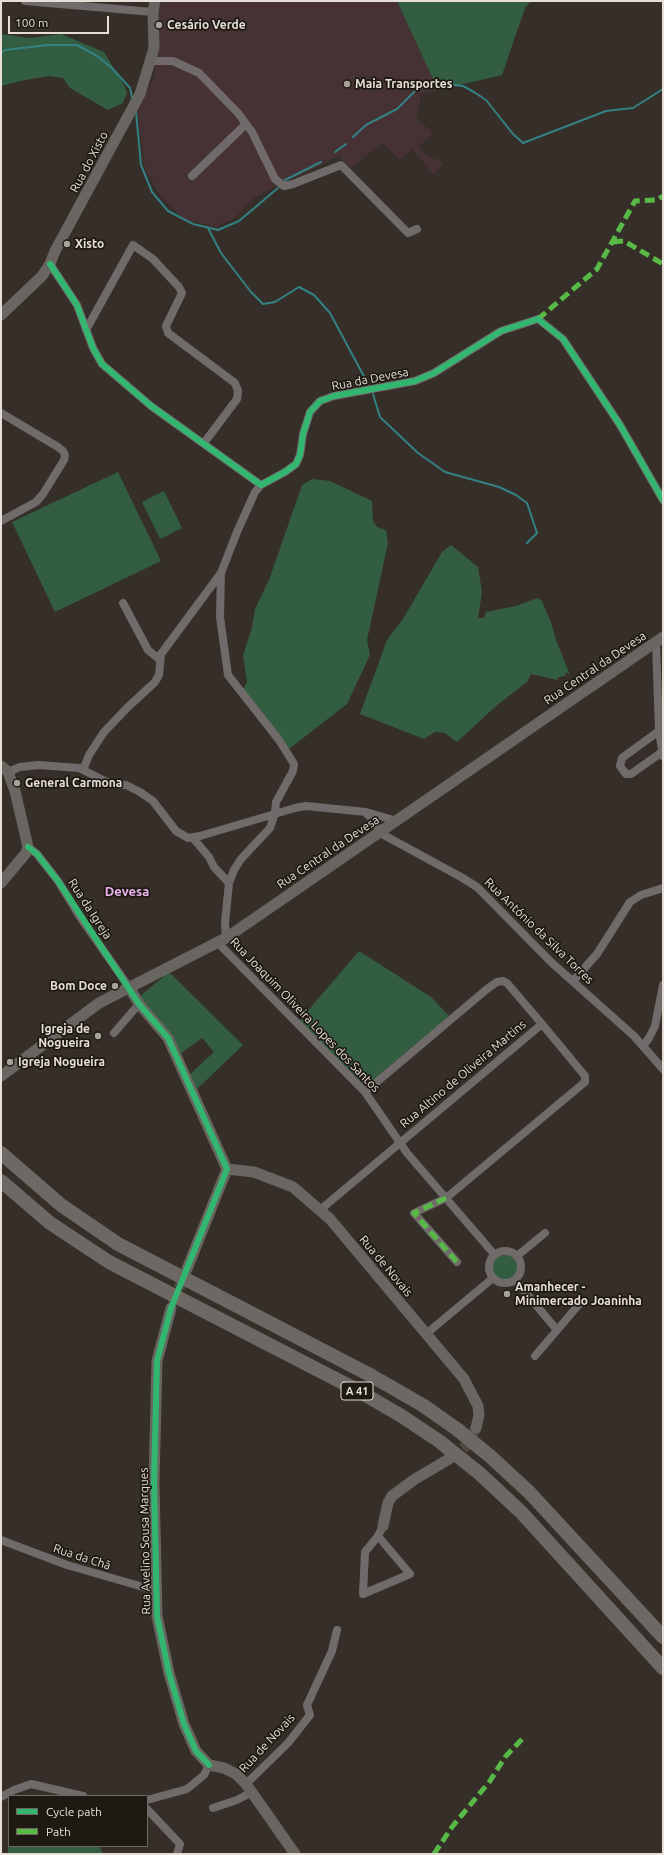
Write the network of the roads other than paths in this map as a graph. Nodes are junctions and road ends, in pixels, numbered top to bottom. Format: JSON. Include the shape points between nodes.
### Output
{"nodes":[{"id":1,"x":25,"y":1,"type":"edge"},
{"id":2,"x":55,"y":2,"type":"edge"},
{"id":3,"x":154,"y":6,"type":"edge"},
{"id":4,"x":151,"y":61,"type":"junction"},
{"id":5,"x":246,"y":124,"type":"junction"},
{"id":6,"x":192,"y":176,"type":"dead end"},
{"id":7,"x":417,"y":229,"type":"dead end"},
{"id":8,"x":50,"y":264,"type":"junction"},
{"id":9,"x":1,"y":315,"type":"edge"},
{"id":10,"x":86,"y":330,"type":"junction"},
{"id":11,"x":1,"y":413,"type":"edge"},
{"id":12,"x":204,"y":443,"type":"junction"},
{"id":13,"x":261,"y":485,"type":"junction"},
{"id":14,"x":663,"y":500,"type":"edge"},
{"id":15,"x":1,"y":521,"type":"edge"},
{"id":16,"x":221,"y":573,"type":"junction"},
{"id":17,"x":123,"y":603,"type":"dead end"},
{"id":18,"x":660,"y":640,"type":"edge"},
{"id":19,"x":159,"y":659,"type":"junction"},
{"id":20,"x":659,"y":731,"type":"junction"},
{"id":21,"x":663,"y":754,"type":"edge"},
{"id":22,"x":4,"y":769,"type":"edge"},
{"id":23,"x":83,"y":770,"type":"junction"},
{"id":24,"x":366,"y":812,"type":"junction"},
{"id":25,"x":275,"y":813,"type":"junction"},
{"id":26,"x":397,"y":821,"type":"junction"},
{"id":27,"x":380,"y":833,"type":"junction"},
{"id":28,"x":193,"y":838,"type":"junction"},
{"id":29,"x":28,"y":847,"type":"junction"},
{"id":30,"x":1,"y":883,"type":"edge"},
{"id":31,"x":229,"y":883,"type":"junction"},
{"id":32,"x":663,"y":888,"type":"edge"},
{"id":33,"x":221,"y":940,"type":"junction"},
{"id":34,"x":573,"y":981,"type":"junction"},
{"id":35,"x":663,"y":985,"type":"edge"},
{"id":36,"x":129,"y":987,"type":"junction"},
{"id":37,"x":139,"y":1004,"type":"junction"},
{"id":38,"x":542,"y":1024,"type":"junction"},
{"id":39,"x":114,"y":1033,"type":"dead end"},
{"id":40,"x":643,"y":1046,"type":"junction"},
{"id":41,"x":663,"y":1069,"type":"edge"},
{"id":42,"x":1,"y":1076,"type":"edge"},
{"id":43,"x":365,"y":1092,"type":"junction"},
{"id":44,"x":399,"y":1143,"type":"junction"},
{"id":45,"x":1,"y":1153,"type":"edge"},
{"id":46,"x":227,"y":1169,"type":"junction"},
{"id":47,"x":1,"y":1181,"type":"edge"},
{"id":48,"x":446,"y":1198,"type":"junction"},
{"id":49,"x":320,"y":1210,"type":"junction"},
{"id":50,"x":545,"y":1232,"type":"dead end"},
{"id":51,"x":494,"y":1254,"type":"junction"},
{"id":52,"x":517,"y":1256,"type":"junction"},
{"id":53,"x":456,"y":1262,"type":"dead end"},
{"id":54,"x":187,"y":1269,"type":"tunnel mouth"},
{"id":55,"x":493,"y":1278,"type":"junction"},
{"id":56,"x":515,"y":1280,"type":"junction"},
{"id":57,"x":581,"y":1302,"type":"dead end"},
{"id":58,"x":171,"y":1308,"type":"tunnel mouth"},
{"id":59,"x":558,"y":1330,"type":"junction"},
{"id":60,"x":426,"y":1334,"type":"junction"},
{"id":61,"x":535,"y":1356,"type":"dead end"},
{"id":62,"x":476,"y":1428,"type":"tunnel mouth"},
{"id":63,"x":449,"y":1459,"type":"tunnel mouth"},
{"id":64,"x":380,"y":1531,"type":"junction"},
{"id":65,"x":1,"y":1540,"type":"edge"},
{"id":66,"x":157,"y":1591,"type":"junction"},
{"id":67,"x":337,"y":1630,"type":"dead end"},
{"id":68,"x":663,"y":1637,"type":"edge"},
{"id":69,"x":663,"y":1668,"type":"edge"},
{"id":70,"x":209,"y":1766,"type":"junction"},
{"id":71,"x":249,"y":1788,"type":"junction"},
{"id":72,"x":79,"y":1795,"type":"edge"},
{"id":73,"x":1,"y":1797,"type":"edge"},
{"id":74,"x":148,"y":1800,"type":"edge"},
{"id":75,"x":213,"y":1808,"type":"dead end"},
{"id":76,"x":148,"y":1810,"type":"edge"},
{"id":77,"x":177,"y":1854,"type":"edge"},
{"id":78,"x":296,"y":1854,"type":"edge"}],
"edges":[{"from":1,"to":2,"type":"street"},
{"from":2,"to":3,"type":"street"},
{"from":3,"to":4,"type":"street","name":"Rua do Xisto","via":[[154,48]]},
{"from":4,"to":5,"type":"street","via":[[173,61],[199,74]]},
{"from":4,"to":8,"type":"street","name":"Rua do Xisto","via":[[140,94],[55,250]]},
{"from":5,"to":6,"type":"street"},
{"from":5,"to":7,"type":"street","via":[[275,179],[284,186],[341,165],[408,233]]},
{"from":8,"to":9,"type":"street","name":"Rua do Xisto","via":[[42,276]]},
{"from":8,"to":10,"type":"street","via":[[77,305]]},
{"from":10,"to":12,"type":"street","via":[[102,364],[114,376]]},
{"from":10,"to":12,"type":"street","via":[[133,245],[153,259],[182,293],[166,326],[168,333],[235,383],[238,391],[237,399]]},
{"from":11,"to":15,"type":"street","via":[[58,447],[65,456],[44,494],[36,502]]},
{"from":12,"to":13,"type":"street"},
{"from":13,"to":14,"type":"street","name":"Rua da Devesa","via":[[296,464],[310,412],[320,401],[334,396],[415,381],[434,373],[501,331],[538,319],[563,339],[620,425]]},
{"from":13,"to":16,"type":"street","via":[[255,492]]},
{"from":16,"to":19,"type":"street"},
{"from":16,"to":25,"type":"street","via":[[220,617],[228,675],[279,740],[294,764],[293,771],[276,802]]},
{"from":17,"to":19,"type":"street","via":[[148,650]]},
{"from":18,"to":20,"type":"street"},
{"from":18,"to":26,"type":"street","name":"Rua Central da Devesa"},
{"from":19,"to":23,"type":"street","via":[[159,675],[155,682],[104,732]]},
{"from":20,"to":21,"type":"street"},
{"from":20,"to":21,"type":"street","via":[[622,758],[620,766],[626,774],[631,774]]},
{"from":22,"to":23,"type":"street","via":[[39,765]]},
{"from":22,"to":29,"type":"street","via":[[15,791]]},
{"from":23,"to":28,"type":"street","via":[[111,784],[126,785],[140,792],[153,801],[176,831],[182,836]]},
{"from":24,"to":25,"type":"street","via":[[306,806]]},
{"from":24,"to":26,"type":"street"},
{"from":24,"to":27,"type":"street"},
{"from":25,"to":28,"type":"street"},
{"from":25,"to":31,"type":"street","via":[[270,828],[241,859]]},
{"from":26,"to":27,"type":"street","name":"Rua Central da Devesa"},
{"from":27,"to":33,"type":"street","name":"Rua Central da Devesa"},
{"from":27,"to":34,"type":"street","name":"Rua António da Silva Torres","via":[[477,887],[534,946]]},
{"from":28,"to":31,"type":"street"},
{"from":29,"to":30,"type":"street"},
{"from":29,"to":36,"type":"street","name":"Rua da Igreja","via":[[37,854],[58,881]]},
{"from":31,"to":33,"type":"street"},
{"from":32,"to":34,"type":"street","via":[[641,895],[630,902],[597,954]]},
{"from":33,"to":36,"type":"street","name":"Rua Central da Devesa"},
{"from":33,"to":43,"type":"street","name":"Rua Joaquim Oliveira Lopes dos Santos"},
{"from":34,"to":40,"type":"street","name":"Rua António da Silva Torres"},
{"from":35,"to":40,"type":"street","via":[[655,1026]]},
{"from":36,"to":37,"type":"street"},
{"from":36,"to":42,"type":"street","name":"Rua Central da Devesa","via":[[99,1003]]},
{"from":37,"to":39,"type":"street"},
{"from":37,"to":46,"type":"street","via":[[168,1038]]},
{"from":38,"to":43,"type":"street","via":[[507,983],[497,982]]},
{"from":38,"to":44,"type":"street","name":"Rua Altino de Oliveira Martins"},
{"from":38,"to":48,"type":"street","via":[[583,1072],[585,1082]]},
{"from":40,"to":41,"type":"street","name":"Rua António da Silva Torres"},
{"from":43,"to":44,"type":"street","name":"Rua Joaquim Oliveira Lopes dos Santos"},
{"from":44,"to":48,"type":"street","name":"Rua Joaquim Oliveira Lopes dos Santos"},
{"from":44,"to":49,"type":"street","name":"Rua Altino de Oliveira Martins"},
{"from":45,"to":68,"type":"highway","number":"A 41","via":[[61,1205],[118,1244],[372,1376],[424,1406],[458,1430],[529,1492]]},
{"from":46,"to":49,"type":"street","name":"Rua de Novais","via":[[254,1172],[278,1180],[293,1187]]},
{"from":46,"to":54,"type":"street"},
{"from":47,"to":69,"type":"highway","number":"A 41","via":[[50,1223],[109,1262],[355,1389],[439,1441],[521,1512]]},
{"from":48,"to":51,"type":"street","name":"Rua Joaquim Oliveira Lopes dos Santos"},
{"from":48,"to":53,"type":"street","via":[[414,1213]]},
{"from":49,"to":60,"type":"street","name":"Rua de Novais"},
{"from":50,"to":52,"type":"street"},
{"from":51,"to":52,"type":"street","via":[[505,1250]]},
{"from":51,"to":55,"type":"street","via":[[488,1267]]},
{"from":52,"to":56,"type":"street","via":[[521,1262],[521,1269]]},
{"from":55,"to":56,"type":"street","via":[[506,1284]]},
{"from":55,"to":60,"type":"street"},
{"from":56,"to":59,"type":"street"},
{"from":57,"to":59,"type":"street"},
{"from":58,"to":66,"type":"street","name":"Rua Avelino Sousa Marques","via":[[157,1361],[154,1482]]},
{"from":59,"to":61,"type":"street"},
{"from":60,"to":62,"type":"street","name":"Rua de Novais","via":[[464,1378],[478,1406]]},
{"from":63,"to":64,"type":"street","via":[[392,1496]]},
{"from":64,"to":64,"type":"street","via":[[410,1574],[364,1594],[365,1552]]},
{"from":65,"to":66,"type":"street","name":"Rua da Chã","via":[[67,1566]]},
{"from":66,"to":70,"type":"street","name":"Rua Avelino Sousa Marques","via":[[158,1616],[169,1673],[184,1724],[196,1751]]},
{"from":67,"to":71,"type":"street","name":"Rua de Novais","via":[[332,1651],[307,1705],[310,1715]]},
{"from":70,"to":71,"type":"street","via":[[224,1768],[236,1774]]},
{"from":70,"to":74,"type":"street","via":[[204,1775],[187,1789]]},
{"from":71,"to":75,"type":"street","via":[[237,1800]]},
{"from":71,"to":78,"type":"street"},
{"from":72,"to":73,"type":"street","via":[[32,1784]]},
{"from":76,"to":77,"type":"street","via":[[180,1844]]}]}
